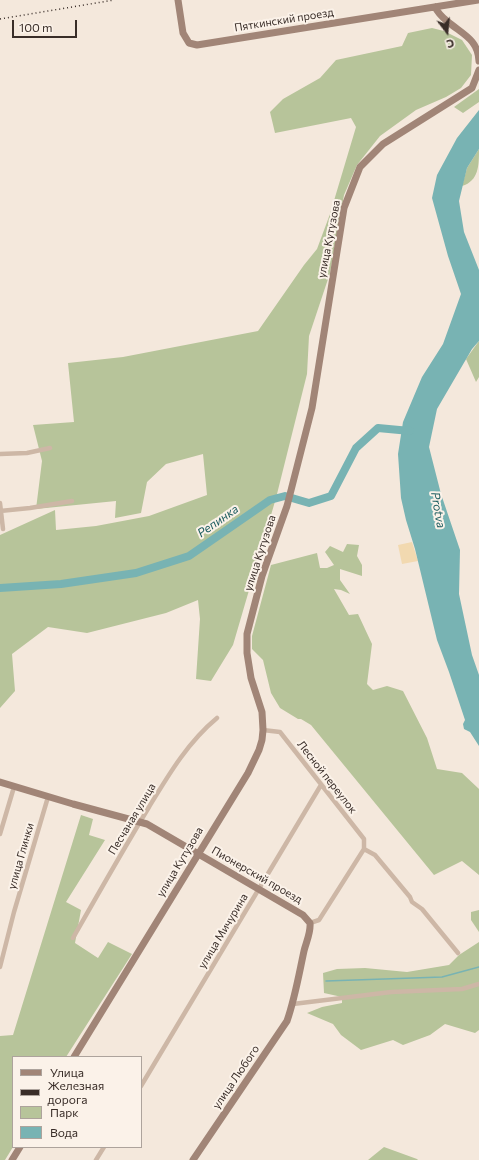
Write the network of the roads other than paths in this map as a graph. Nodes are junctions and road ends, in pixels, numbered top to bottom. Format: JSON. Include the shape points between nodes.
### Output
{"nodes":[{"id":1,"x":178,"y":0,"type":"edge"},
{"id":2,"x":478,"y":0,"type":"edge"},
{"id":3,"x":434,"y":7,"type":"junction"},
{"id":4,"x":479,"y":61,"type":"edge"},
{"id":5,"x":479,"y":70,"type":"edge"},
{"id":6,"x":50,"y":448,"type":"dead end"},
{"id":7,"x":0,"y":454,"type":"edge"},
{"id":8,"x":72,"y":501,"type":"dead end"},
{"id":9,"x":0,"y":503,"type":"edge"},
{"id":10,"x":0,"y":511,"type":"edge"},
{"id":11,"x":3,"y":529,"type":"dead end"},
{"id":12,"x":218,"y":718,"type":"dead end"},
{"id":13,"x":264,"y":730,"type":"junction"},
{"id":14,"x":0,"y":782,"type":"edge"},
{"id":15,"x":321,"y":786,"type":"junction"},
{"id":16,"x":14,"y":787,"type":"junction"},
{"id":17,"x":48,"y":797,"type":"junction"},
{"id":18,"x":139,"y":823,"type":"junction"},
{"id":19,"x":0,"y":834,"type":"edge"},
{"id":20,"x":364,"y":849,"type":"junction"},
{"id":21,"x":198,"y":854,"type":"junction"},
{"id":22,"x":258,"y":889,"type":"junction"},
{"id":23,"x":310,"y":923,"type":"junction"},
{"id":24,"x":73,"y":938,"type":"dead end"},
{"id":25,"x":458,"y":953,"type":"dead end"},
{"id":26,"x":0,"y":967,"type":"edge"},
{"id":27,"x":479,"y":984,"type":"edge"},
{"id":28,"x":293,"y":1004,"type":"junction"},
{"id":29,"x":75,"y":1056,"type":"edge"},
{"id":30,"x":142,"y":1084,"type":"edge"},
{"id":31,"x":19,"y":1148,"type":"edge"},
{"id":32,"x":103,"y":1148,"type":"edge"},
{"id":33,"x":12,"y":1160,"type":"edge"},
{"id":34,"x":96,"y":1160,"type":"edge"},
{"id":35,"x":193,"y":1160,"type":"edge"}],
"edges":[{"from":1,"to":3,"type":"main road","name":"Пяткинский проезд","via":[[183,33],[189,43],[196,45]]},
{"from":2,"to":3,"type":"main road","name":"Пяткинский проезд"},
{"from":3,"to":4,"type":"main road","via":[[447,22],[471,39],[479,54]]},
{"from":5,"to":13,"type":"main road","name":"улица Кутузова","via":[[472,88],[383,144],[360,167],[344,208],[312,408],[292,489],[262,576],[247,634],[251,678],[262,712]]},
{"from":6,"to":7,"type":"street","via":[[28,453]]},
{"from":8,"to":10,"type":"street"},
{"from":9,"to":10,"type":"street"},
{"from":10,"to":11,"type":"street"},
{"from":12,"to":18,"type":"street","name":"Песчаная улица","via":[[203,730],[177,762]]},
{"from":13,"to":15,"type":"street","name":"Лесной переулок","via":[[280,732]]},
{"from":13,"to":21,"type":"main road","name":"улица Кутузова","via":[[259,750],[248,773]]},
{"from":14,"to":16,"type":"main road","name":"Пионерский проезд"},
{"from":15,"to":20,"type":"street","name":"Лесной переулок","via":[[364,839]]},
{"from":15,"to":22,"type":"street","name":"улица Мичурина"},
{"from":16,"to":17,"type":"main road","name":"Пионерский проезд"},
{"from":16,"to":19,"type":"street"},
{"from":17,"to":18,"type":"main road","name":"Пионерский проезд"},
{"from":17,"to":26,"type":"street","name":"улица Глинки"},
{"from":18,"to":21,"type":"main road","name":"Пионерский проезд","via":[[155,829]]},
{"from":18,"to":24,"type":"street","name":"Песчаная улица"},
{"from":20,"to":23,"type":"street","via":[[319,920]]},
{"from":20,"to":25,"type":"street","via":[[381,861],[412,902],[422,909]]},
{"from":21,"to":22,"type":"main road","name":"Пионерский проезд"},
{"from":21,"to":29,"type":"main road","name":"улица Кутузова"},
{"from":22,"to":23,"type":"main road","name":"Пионерский проезд","via":[[302,915]]},
{"from":22,"to":30,"type":"street","name":"улица Мичурина"},
{"from":23,"to":28,"type":"main road"},
{"from":27,"to":28,"type":"street","via":[[462,989],[391,992]]},
{"from":28,"to":35,"type":"main road","name":"улица Любого","via":[[287,1021],[273,1043]]},
{"from":31,"to":33,"type":"main road"},
{"from":32,"to":34,"type":"street"}]}
